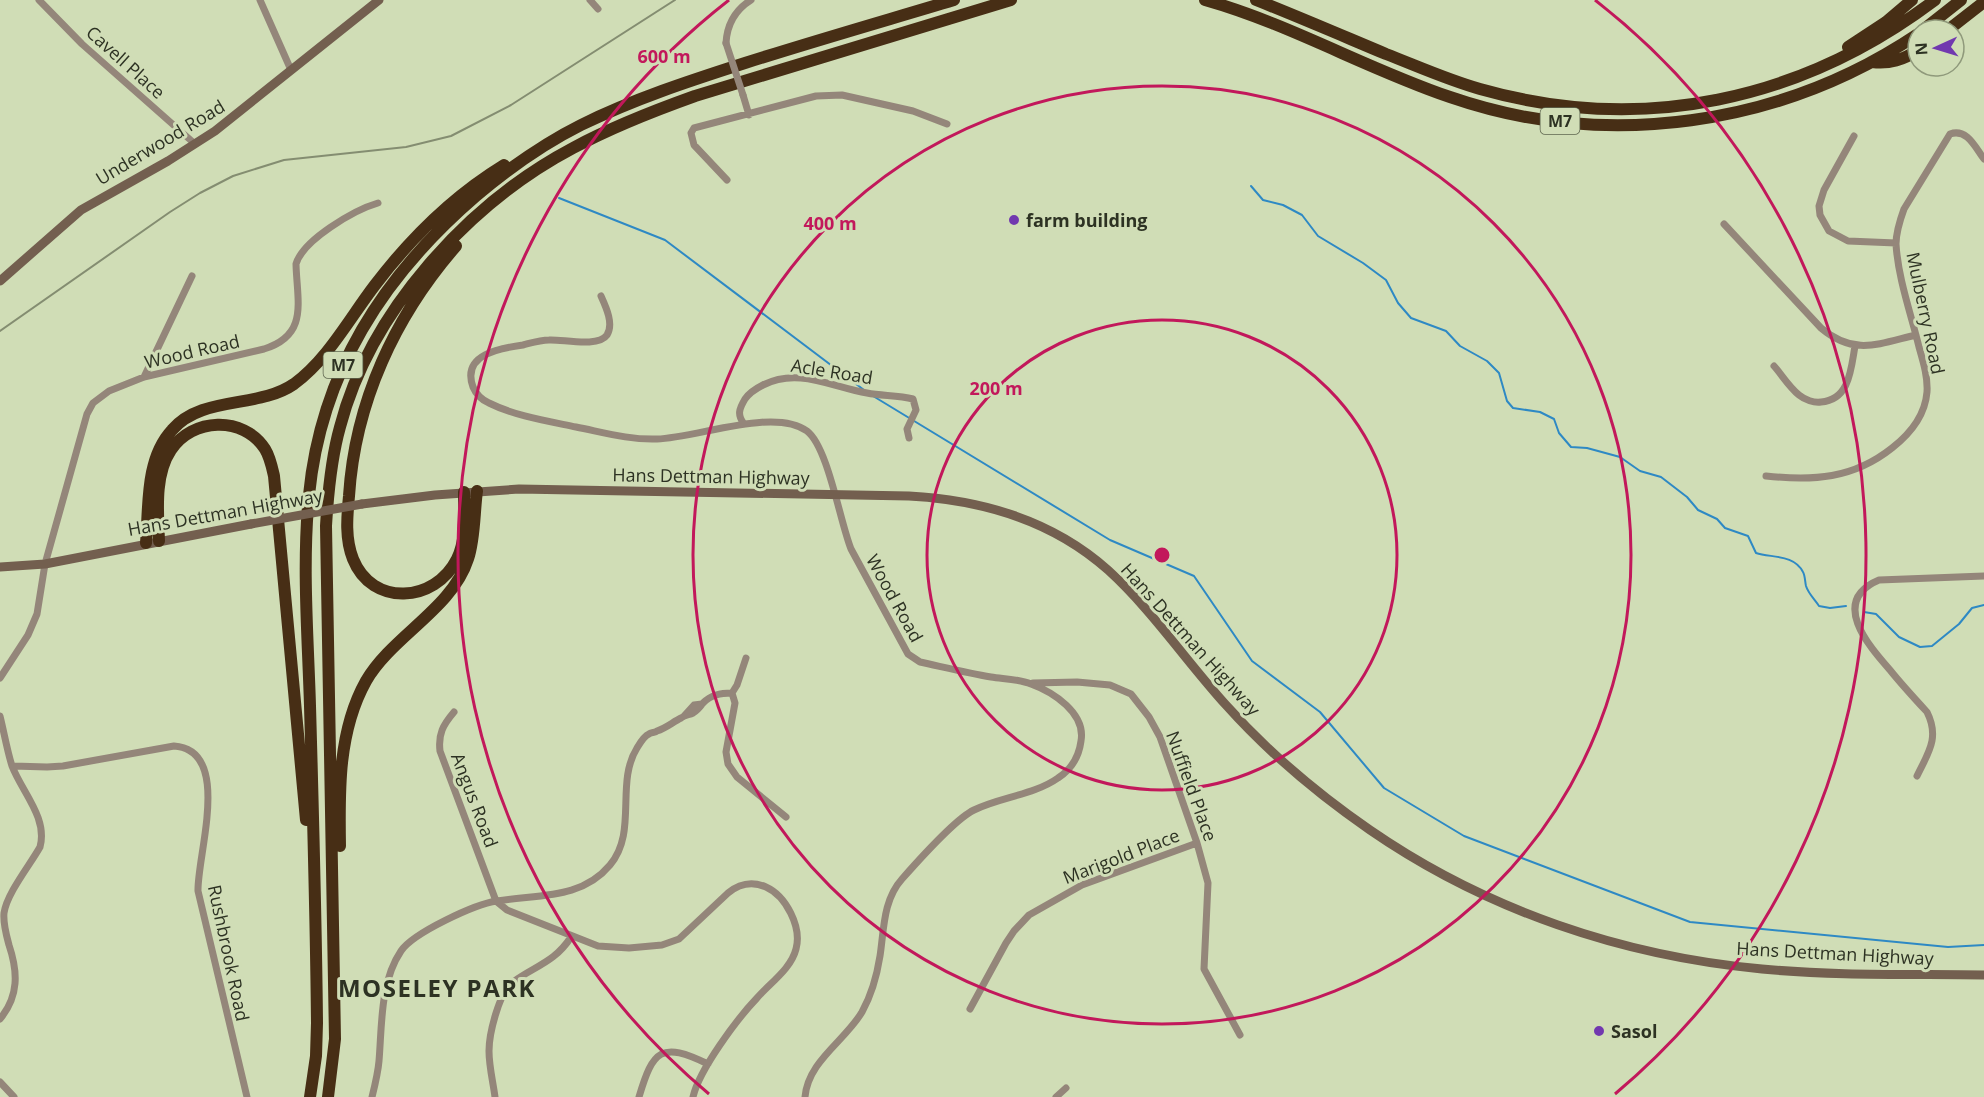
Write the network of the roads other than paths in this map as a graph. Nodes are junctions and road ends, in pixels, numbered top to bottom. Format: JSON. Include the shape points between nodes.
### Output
{"nodes":[{"id":1,"x":39,"y":0,"type":"edge"},
{"id":2,"x":260,"y":0,"type":"edge"},
{"id":3,"x":379,"y":0,"type":"edge"},
{"id":4,"x":590,"y":0,"type":"edge"},
{"id":5,"x":751,"y":0,"type":"edge"},
{"id":6,"x":954,"y":0,"type":"edge"},
{"id":7,"x":1011,"y":0,"type":"edge"},
{"id":8,"x":1205,"y":0,"type":"edge"},
{"id":9,"x":1256,"y":0,"type":"edge"},
{"id":10,"x":1912,"y":0,"type":"edge"},
{"id":11,"x":1935,"y":0,"type":"edge"},
{"id":12,"x":1961,"y":0,"type":"edge"},
{"id":13,"x":1984,"y":2,"type":"edge"},
{"id":14,"x":598,"y":9,"type":"dead end"},
{"id":15,"x":1938,"y":18,"type":"edge"},
{"id":16,"x":1963,"y":18,"type":"edge"},
{"id":17,"x":1906,"y":41,"type":"edge"},
{"id":18,"x":1906,"y":57,"type":"edge"},
{"id":19,"x":1872,"y":62,"type":"junction"},
{"id":20,"x":291,"y":70,"type":"junction"},
{"id":21,"x":1773,"y":87,"type":"junction"},
{"id":22,"x":748,"y":115,"type":"junction"},
{"id":23,"x":947,"y":124,"type":"dead end"},
{"id":24,"x":1854,"y":136,"type":"dead end"},
{"id":25,"x":195,"y":144,"type":"junction"},
{"id":26,"x":547,"y":145,"type":"junction"},
{"id":27,"x":1984,"y":159,"type":"edge"},
{"id":28,"x":727,"y":180,"type":"dead end"},
{"id":29,"x":494,"y":202,"type":"junction"},
{"id":30,"x":378,"y":203,"type":"dead end"},
{"id":31,"x":1724,"y":224,"type":"dead end"},
{"id":32,"x":1896,"y":243,"type":"junction"},
{"id":33,"x":192,"y":276,"type":"dead end"},
{"id":34,"x":0,"y":281,"type":"edge"},
{"id":35,"x":601,"y":296,"type":"dead end"},
{"id":36,"x":1916,"y":335,"type":"junction"},
{"id":37,"x":1855,"y":346,"type":"junction"},
{"id":38,"x":1774,"y":366,"type":"dead end"},
{"id":39,"x":144,"y":377,"type":"junction"},
{"id":40,"x":744,"y":424,"type":"junction"},
{"id":41,"x":909,"y":438,"type":"dead end"},
{"id":42,"x":1766,"y":476,"type":"dead end"},
{"id":43,"x":470,"y":492,"type":"junction"},
{"id":44,"x":833,"y":494,"type":"junction"},
{"id":45,"x":152,"y":542,"type":"junction"},
{"id":46,"x":45,"y":564,"type":"junction"},
{"id":47,"x":0,"y":567,"type":"edge"},
{"id":48,"x":1984,"y":576,"type":"edge"},
{"id":49,"x":747,"y":658,"type":"dead end"},
{"id":50,"x":0,"y":678,"type":"edge"},
{"id":51,"x":1030,"y":683,"type":"junction"},
{"id":52,"x":732,"y":693,"type":"junction"},
{"id":53,"x":454,"y":712,"type":"dead end"},
{"id":54,"x":0,"y":716,"type":"edge"},
{"id":55,"x":13,"y":766,"type":"junction"},
{"id":56,"x":1917,"y":776,"type":"dead end"},
{"id":57,"x":786,"y":817,"type":"dead end"},
{"id":58,"x":1197,"y":843,"type":"junction"},
{"id":59,"x":496,"y":901,"type":"junction"},
{"id":60,"x":315,"y":910,"type":"junction"},
{"id":61,"x":571,"y":937,"type":"junction"},
{"id":62,"x":334,"y":956,"type":"junction"},
{"id":63,"x":1984,"y":975,"type":"edge"},
{"id":64,"x":970,"y":1009,"type":"dead end"},
{"id":65,"x":0,"y":1019,"type":"edge"},
{"id":66,"x":1240,"y":1035,"type":"dead end"},
{"id":67,"x":708,"y":1064,"type":"junction"},
{"id":68,"x":0,"y":1082,"type":"edge"},
{"id":69,"x":1066,"y":1088,"type":"dead end"},
{"id":70,"x":15,"y":1097,"type":"edge"},
{"id":71,"x":247,"y":1097,"type":"edge"},
{"id":72,"x":310,"y":1097,"type":"edge"},
{"id":73,"x":328,"y":1097,"type":"edge"},
{"id":74,"x":372,"y":1097,"type":"edge"},
{"id":75,"x":495,"y":1097,"type":"edge"},
{"id":76,"x":639,"y":1097,"type":"edge"},
{"id":77,"x":693,"y":1097,"type":"edge"},
{"id":78,"x":805,"y":1097,"type":"edge"},
{"id":79,"x":1056,"y":1097,"type":"edge"}],
"edges":[{"from":1,"to":25,"type":"street","name":"Cavell Place","via":[[82,44]]},
{"from":2,"to":20,"type":"street"},
{"from":3,"to":20,"type":"street","name":"Underwood Road"},
{"from":4,"to":14,"type":"street"},
{"from":5,"to":22,"type":"street","bridge":true,"via":[[733,18],[726,43]]},
{"from":6,"to":26,"type":"highway","number":"M7","via":[[652,93],[576,127]]},
{"from":7,"to":29,"type":"highway","number":"M7","via":[[651,112],[572,148]]},
{"from":8,"to":19,"type":"highway","number":"M7","via":[[1450,97],[1538,119],[1589,124],[1667,124],[1725,116],[1814,89]]},
{"from":9,"to":21,"type":"highway","number":"M7","via":[[1453,80],[1512,98],[1603,109],[1654,108],[1723,99]]},
{"from":10,"to":21,"type":"highway","via":[[1857,42]]},
{"from":11,"to":21,"type":"highway","number":"M7","via":[[1883,37]]},
{"from":12,"to":15,"type":"highway"},
{"from":13,"to":16,"type":"highway"},
{"from":17,"to":19,"type":"highway","number":"M7"},
{"from":18,"to":19,"type":"highway","via":[[1891,63]]},
{"from":20,"to":25,"type":"street","name":"Underwood Road"},
{"from":22,"to":23,"type":"street","via":[[816,96],[842,95],[913,111]]},
{"from":22,"to":28,"type":"street","via":[[701,125],[692,133],[694,145]]},
{"from":24,"to":32,"type":"street","via":[[1824,190],[1820,215],[1829,231],[1848,241]]},
{"from":25,"to":34,"type":"street","name":"Underwood Road","via":[[81,210]]},
{"from":26,"to":45,"type":"highway","via":[[498,168],[440,215],[392,264],[321,359],[292,385],[196,413],[171,431],[152,471]]},
{"from":26,"to":60,"type":"highway","number":"M7","via":[[484,189],[408,263],[353,344],[330,399],[313,468],[307,540]]},
{"from":27,"to":32,"type":"street","name":"Mulberry Road","via":[[1966,135],[1950,134],[1904,208]]},
{"from":29,"to":43,"type":"highway","via":[[419,293],[398,327],[372,385],[352,461],[347,519],[353,560],[360,571],[392,592],[410,594],[436,584],[449,573],[458,557]]},
{"from":29,"to":62,"type":"highway","number":"M7","via":[[439,253],[384,324],[349,399],[333,457],[325,549]]},
{"from":30,"to":39,"type":"street","name":"Wood Road","via":[[349,215],[310,242],[298,256],[297,319],[282,342]]},
{"from":31,"to":37,"type":"street","via":[[1821,328]]},
{"from":32,"to":36,"type":"street","name":"Mulberry Road"},
{"from":33,"to":39,"type":"street"},
{"from":35,"to":40,"type":"street","name":"Wood Road","via":[[609,328],[603,339],[546,340],[488,352],[473,367],[471,376],[479,395],[510,412],[655,440]]},
{"from":36,"to":37,"type":"street"},
{"from":36,"to":42,"type":"street","name":"Mulberry Road","via":[[1927,391],[1921,415],[1904,439],[1848,472],[1810,479]]},
{"from":37,"to":38,"type":"street","via":[[1845,387],[1840,395],[1825,402],[1799,396]]},
{"from":39,"to":46,"type":"street","name":"Wood Road","via":[[109,391],[87,414]]},
{"from":40,"to":41,"type":"street","name":"Acle Road","via":[[739,414],[752,391],[784,378],[817,380],[913,399],[916,410],[907,429]]},
{"from":40,"to":44,"type":"street","name":"Wood Road","via":[[778,422],[808,432],[821,450]]},
{"from":43,"to":44,"type":"street","name":"Hans Dettman Highway","via":[[543,489]]},
{"from":43,"to":45,"type":"street","name":"Hans Dettman Highway","bridge":true,"via":[[362,504]]},
{"from":43,"to":62,"type":"highway","via":[[471,541],[459,578],[377,665],[352,714],[340,786],[342,929]]},
{"from":44,"to":51,"type":"street","name":"Wood Road","via":[[860,567],[913,659]]},
{"from":44,"to":63,"type":"street","name":"Hans Dettman Highway","via":[[933,497],[972,503],[1015,515],[1066,539],[1119,581],[1226,705],[1309,784],[1410,855],[1451,880],[1509,907],[1607,941],[1718,964],[1793,971]]},
{"from":45,"to":46,"type":"street","name":"Hans Dettman Highway"},
{"from":45,"to":60,"type":"highway","via":[[162,473],[180,439],[192,430],[216,424],[243,430],[256,439],[265,449],[274,476]]},
{"from":46,"to":47,"type":"street","name":"Hans Dettman Highway"},
{"from":46,"to":50,"type":"street","name":"Wood Road","via":[[34,624]]},
{"from":48,"to":56,"type":"street","via":[[1879,580],[1868,586],[1857,601],[1856,622],[1868,644],[1931,720],[1934,737]]},
{"from":49,"to":52,"type":"street"},
{"from":51,"to":58,"type":"street","name":"Nuffield Place","via":[[1100,683],[1131,694],[1160,737]]},
{"from":51,"to":78,"type":"street","name":"Wood Road","via":[[1074,713],[1082,737],[1075,761],[1050,783],[968,813],[901,880],[886,910],[875,982],[866,1004],[855,1024],[813,1072]]},
{"from":52,"to":57,"type":"street","via":[[735,703],[726,752],[728,764],[737,777]]},
{"from":52,"to":59,"type":"street","via":[[712,696],[648,734],[633,755],[626,784],[620,850],[599,876],[554,896]]},
{"from":53,"to":59,"type":"street","name":"Angus Road","via":[[440,733],[440,751]]},
{"from":54,"to":55,"type":"street"},
{"from":55,"to":65,"type":"street","via":[[39,819],[42,839],[5,907],[4,928],[14,958],[16,982],[12,1003]]},
{"from":55,"to":71,"type":"street","name":"Rushbrook Road","via":[[47,768],[174,746],[184,746],[198,756],[205,769],[207,804],[198,891]]},
{"from":58,"to":64,"type":"street","name":"Marigold Place","via":[[1082,885],[1029,915],[1006,943]]},
{"from":58,"to":66,"type":"street","name":"Nuffield Place","via":[[1209,890],[1204,969]]},
{"from":59,"to":61,"type":"street","via":[[512,913]]},
{"from":59,"to":74,"type":"street","via":[[417,935],[400,952],[386,988]]},
{"from":60,"to":72,"type":"highway","number":"M7","via":[[317,1034]]},
{"from":61,"to":67,"type":"street","via":[[607,947],[662,945],[679,939],[735,888],[753,884],[776,894],[795,924],[796,949]]},
{"from":61,"to":75,"type":"street","via":[[552,960],[515,980],[504,992],[489,1042]]},
{"from":62,"to":73,"type":"highway","number":"M7","via":[[335,1039]]},
{"from":67,"to":76,"type":"street","via":[[686,1053],[657,1056],[646,1073]]},
{"from":67,"to":77,"type":"street"},
{"from":68,"to":70,"type":"street"},
{"from":69,"to":79,"type":"street"}]}
